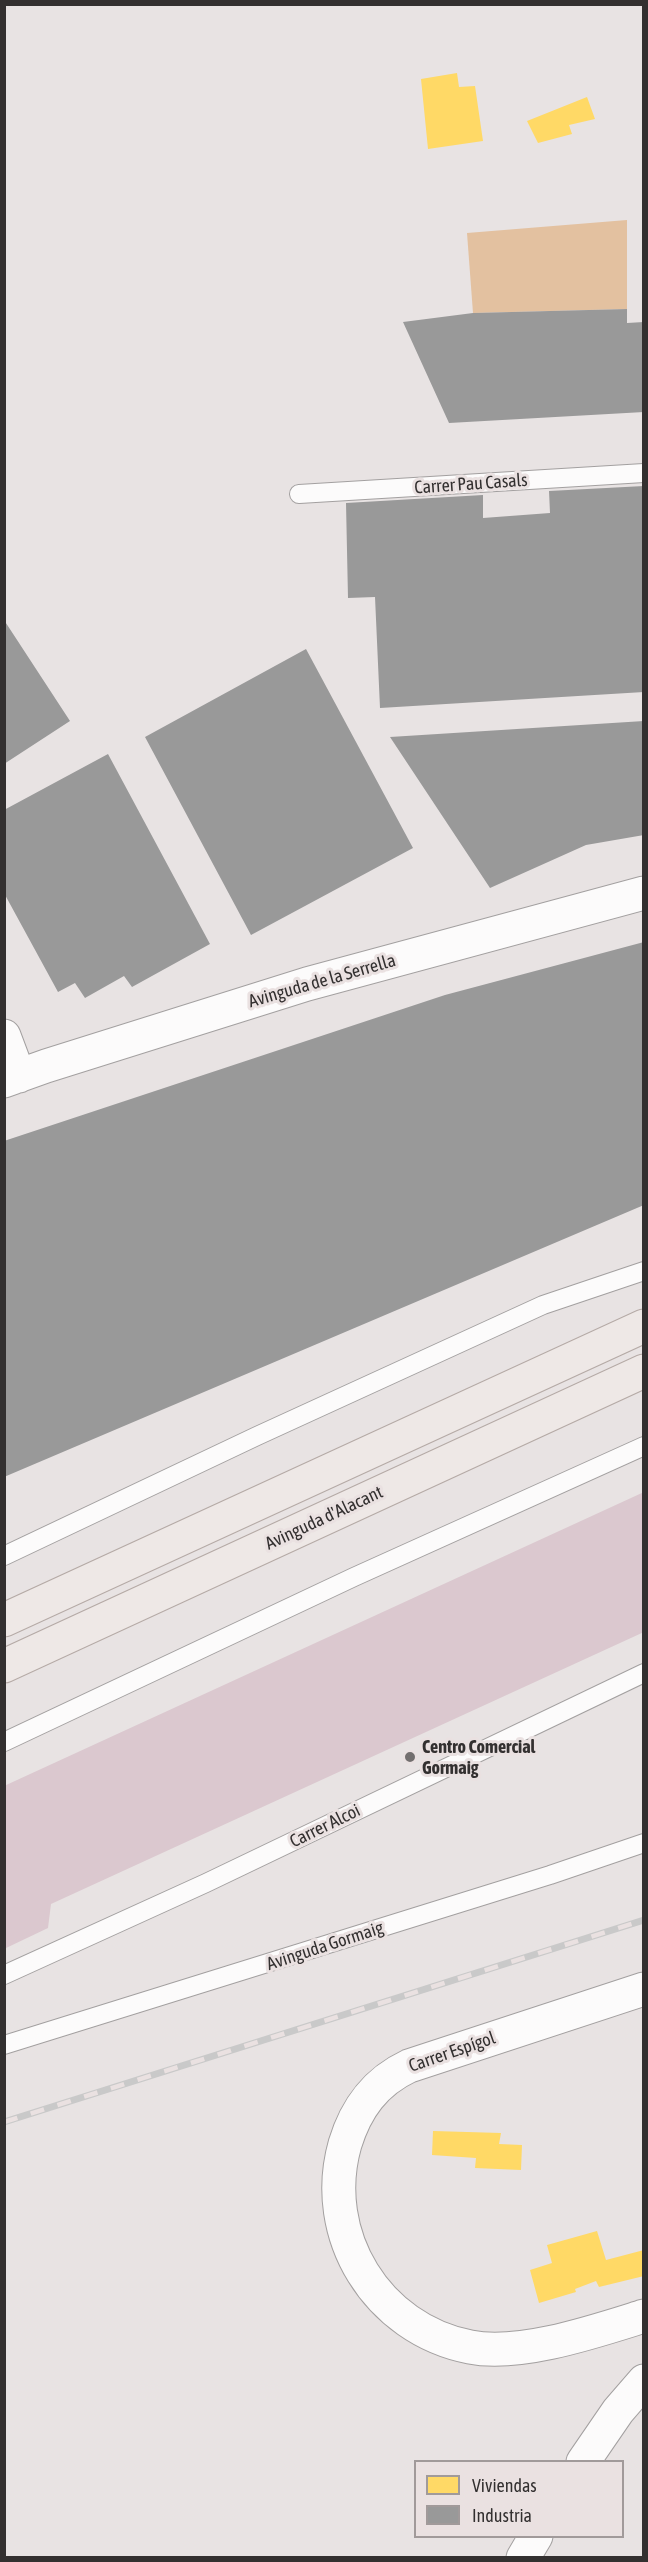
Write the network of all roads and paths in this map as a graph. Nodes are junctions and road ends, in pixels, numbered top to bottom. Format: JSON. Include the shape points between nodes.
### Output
{"nodes":[{"id":1,"x":644,"y":473,"type":"edge"},
{"id":2,"x":299,"y":494,"type":"dead end"},
{"id":3,"x":644,"y":893,"type":"edge"},
{"id":4,"x":4,"y":1036,"type":"edge"},
{"id":5,"x":12,"y":1078,"type":"edge"},
{"id":6,"x":644,"y":1271,"type":"edge"},
{"id":7,"x":644,"y":1326,"type":"edge"},
{"id":8,"x":644,"y":1371,"type":"edge"},
{"id":9,"x":644,"y":1446,"type":"edge"},
{"id":10,"x":4,"y":1556,"type":"edge"},
{"id":11,"x":4,"y":1620,"type":"edge"},
{"id":12,"x":4,"y":1666,"type":"edge"},
{"id":13,"x":644,"y":1673,"type":"edge"},
{"id":14,"x":4,"y":1742,"type":"edge"},
{"id":15,"x":644,"y":1843,"type":"edge"},
{"id":16,"x":4,"y":1976,"type":"edge"},
{"id":17,"x":644,"y":1989,"type":"edge"},
{"id":18,"x":4,"y":2045,"type":"edge"},
{"id":19,"x":644,"y":2316,"type":"edge"},
{"id":20,"x":644,"y":2381,"type":"edge"},
{"id":21,"x":584,"y":2460,"type":"edge"},
{"id":22,"x":535,"y":2538,"type":"edge"},
{"id":23,"x":523,"y":2558,"type":"edge"}],
"edges":[{"from":1,"to":2,"type":"lane","name":"Carrer Pau Casals"},
{"from":3,"to":5,"type":"street","name":"Avinguda de la Serrella","via":[[307,984]]},
{"from":4,"to":5,"type":"street"},
{"from":6,"to":10,"type":"lane","via":[[543,1305]]},
{"from":7,"to":11,"type":"main road"},
{"from":8,"to":12,"type":"main road","name":"Avinguda d'Alacant"},
{"from":9,"to":14,"type":"lane"},
{"from":13,"to":16,"type":"lane","name":"Carrer Alcoi"},
{"from":15,"to":18,"type":"lane","name":"Avinguda Gormaig"},
{"from":17,"to":19,"type":"street","name":"Carrer Espígol","via":[[393,2073],[360,2108],[348,2134],[338,2181],[342,2224],[356,2262],[383,2298],[415,2326],[432,2335],[472,2348],[513,2349]]},
{"from":20,"to":21,"type":"street"},
{"from":22,"to":23,"type":"street"}]}
